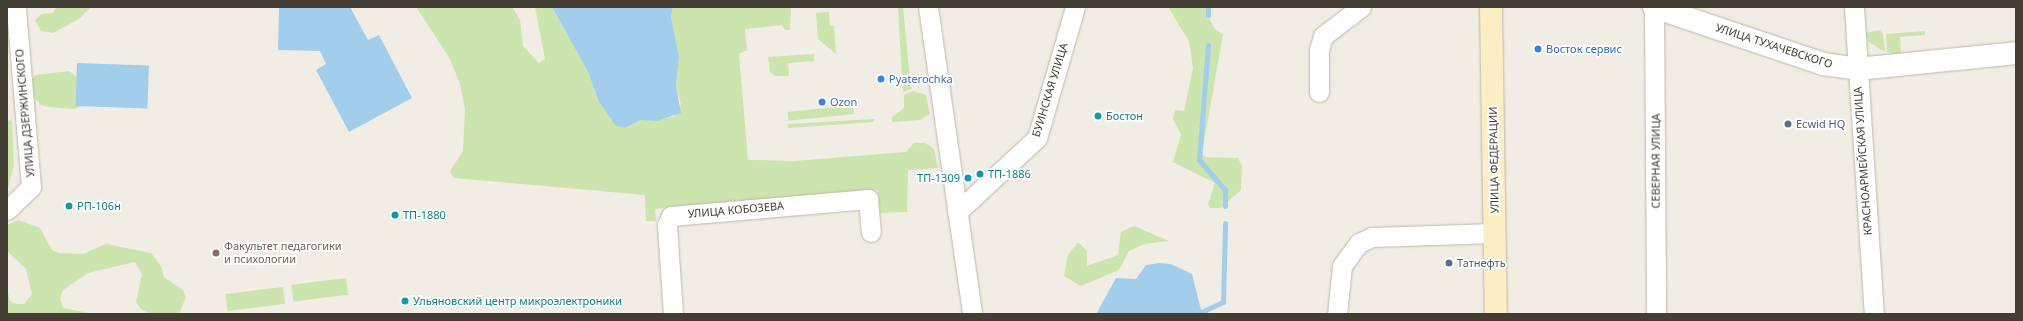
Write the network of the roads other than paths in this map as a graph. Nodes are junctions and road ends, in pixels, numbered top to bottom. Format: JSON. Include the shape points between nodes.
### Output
{"nodes":[{"id":1,"x":16,"y":7,"type":"edge"},
{"id":2,"x":928,"y":7,"type":"edge"},
{"id":3,"x":1075,"y":7,"type":"edge"},
{"id":4,"x":1361,"y":7,"type":"edge"},
{"id":5,"x":1491,"y":7,"type":"edge"},
{"id":6,"x":1654,"y":7,"type":"edge"},
{"id":7,"x":1854,"y":7,"type":"edge"},
{"id":8,"x":2016,"y":53,"type":"edge"},
{"id":9,"x":1857,"y":70,"type":"junction"},
{"id":10,"x":1319,"y":92,"type":"dead end"},
{"id":11,"x":7,"y":210,"type":"edge"},
{"id":12,"x":957,"y":212,"type":"junction"},
{"id":13,"x":871,"y":232,"type":"dead end"},
{"id":14,"x":1495,"y":233,"type":"junction"},
{"id":15,"x":674,"y":314,"type":"edge"},
{"id":16,"x":972,"y":314,"type":"edge"},
{"id":17,"x":1337,"y":314,"type":"edge"},
{"id":18,"x":1496,"y":314,"type":"edge"},
{"id":19,"x":1656,"y":314,"type":"edge"},
{"id":20,"x":1874,"y":314,"type":"edge"}],
"edges":[{"from":1,"to":11,"type":"street","name":"УЛИЦА ДЗЕРЖИНСКОГО","via":[[31,186]]},
{"from":2,"to":12,"type":"street"},
{"from":3,"to":12,"type":"street","name":"БУИНСКАЯ УЛИЦА","via":[[1037,138]]},
{"from":4,"to":10,"type":"street","via":[[1324,36],[1319,50]]},
{"from":5,"to":14,"type":"main road","name":"УЛИЦА ФЕДЕРАЦИИ"},
{"from":6,"to":9,"type":"street","name":"УЛИЦА ТУХАЧЕВСКОГО","via":[[1823,64]]},
{"from":6,"to":19,"type":"street","name":"СЕВЕРНАЯ УЛИЦА"},
{"from":7,"to":9,"type":"street","name":"КРАСНОАРМЕЙСКАЯ УЛИЦА"},
{"from":8,"to":9,"type":"street","name":"УЛИЦА ТУХАЧЕВСКОГО"},
{"from":9,"to":20,"type":"street","name":"КРАСНОАРМЕЙСКАЯ УЛИЦА"},
{"from":12,"to":16,"type":"street"},
{"from":13,"to":15,"type":"street","name":"УЛИЦА КОБОЗЕВА","via":[[868,199],[671,216],[667,225]]},
{"from":14,"to":17,"type":"street","via":[[1386,237],[1359,243],[1349,252],[1342,266]]},
{"from":14,"to":18,"type":"main road","name":"УЛИЦА ФЕДЕРАЦИИ"}]}
